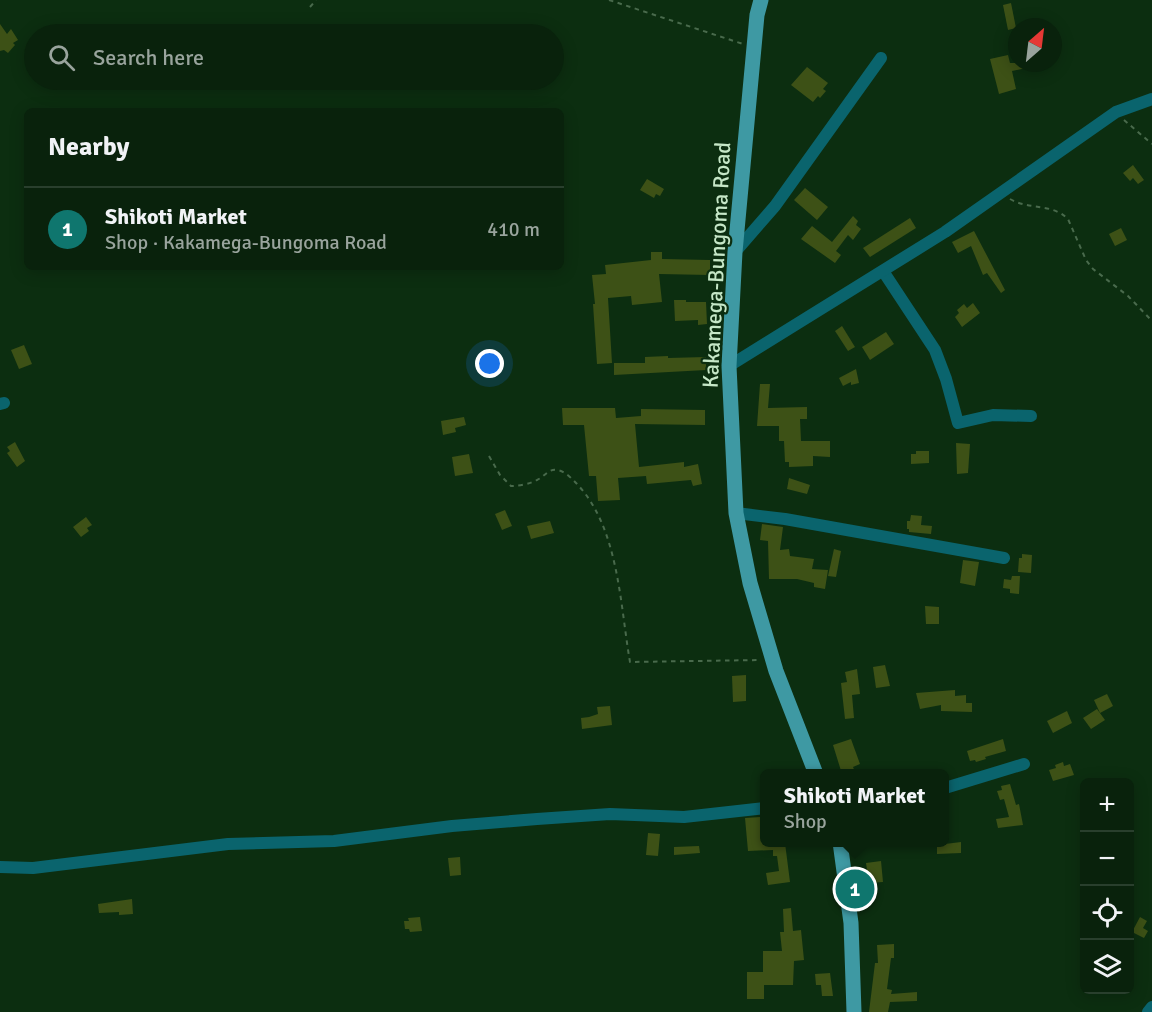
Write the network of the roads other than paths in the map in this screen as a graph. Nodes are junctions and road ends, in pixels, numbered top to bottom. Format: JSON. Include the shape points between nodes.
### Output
{"nodes":[{"id":1,"x":761,"y":0,"type":"edge"},
{"id":2,"x":881,"y":58,"type":"dead end"},
{"id":3,"x":1152,"y":99,"type":"edge"},
{"id":4,"x":735,"y":252,"type":"junction"},
{"id":5,"x":883,"y":271,"type":"junction"},
{"id":6,"x":729,"y":366,"type":"junction"},
{"id":7,"x":1031,"y":416,"type":"dead end"},
{"id":8,"x":736,"y":513,"type":"junction"},
{"id":9,"x":1004,"y":558,"type":"dead end"},
{"id":10,"x":1024,"y":764,"type":"dead end"},
{"id":11,"x":814,"y":769,"type":"edge"},
{"id":12,"x":949,"y":788,"type":"edge"},
{"id":13,"x":760,"y":809,"type":"edge"},
{"id":14,"x":841,"y":847,"type":"edge"},
{"id":15,"x":0,"y":867,"type":"edge"},
{"id":16,"x":1152,"y":1007,"type":"edge"},
{"id":17,"x":854,"y":1012,"type":"edge"},
{"id":18,"x":1148,"y":1012,"type":"edge"}],
"edges":[{"from":1,"to":4,"type":"main road","name":"Kakamega-Bungoma Road"},
{"from":2,"to":4,"type":"street","via":[[775,206]]},
{"from":3,"to":5,"type":"street","via":[[1116,112]]},
{"from":4,"to":6,"type":"main road","name":"Kakamega-Bungoma Road"},
{"from":5,"to":6,"type":"street"},
{"from":5,"to":7,"type":"street","via":[[935,350],[958,423],[993,416]]},
{"from":6,"to":8,"type":"main road","name":"Kakamega-Bungoma Road"},
{"from":8,"to":9,"type":"street"},
{"from":8,"to":11,"type":"main road","name":"Kakamega-Bungoma Road","via":[[750,583],[772,660]]},
{"from":10,"to":12,"type":"street"},
{"from":13,"to":15,"type":"street","via":[[684,818],[610,814],[537,819],[334,841],[228,844],[33,868]]},
{"from":14,"to":17,"type":"main road","via":[[851,923]]},
{"from":16,"to":18,"type":"street"}]}
